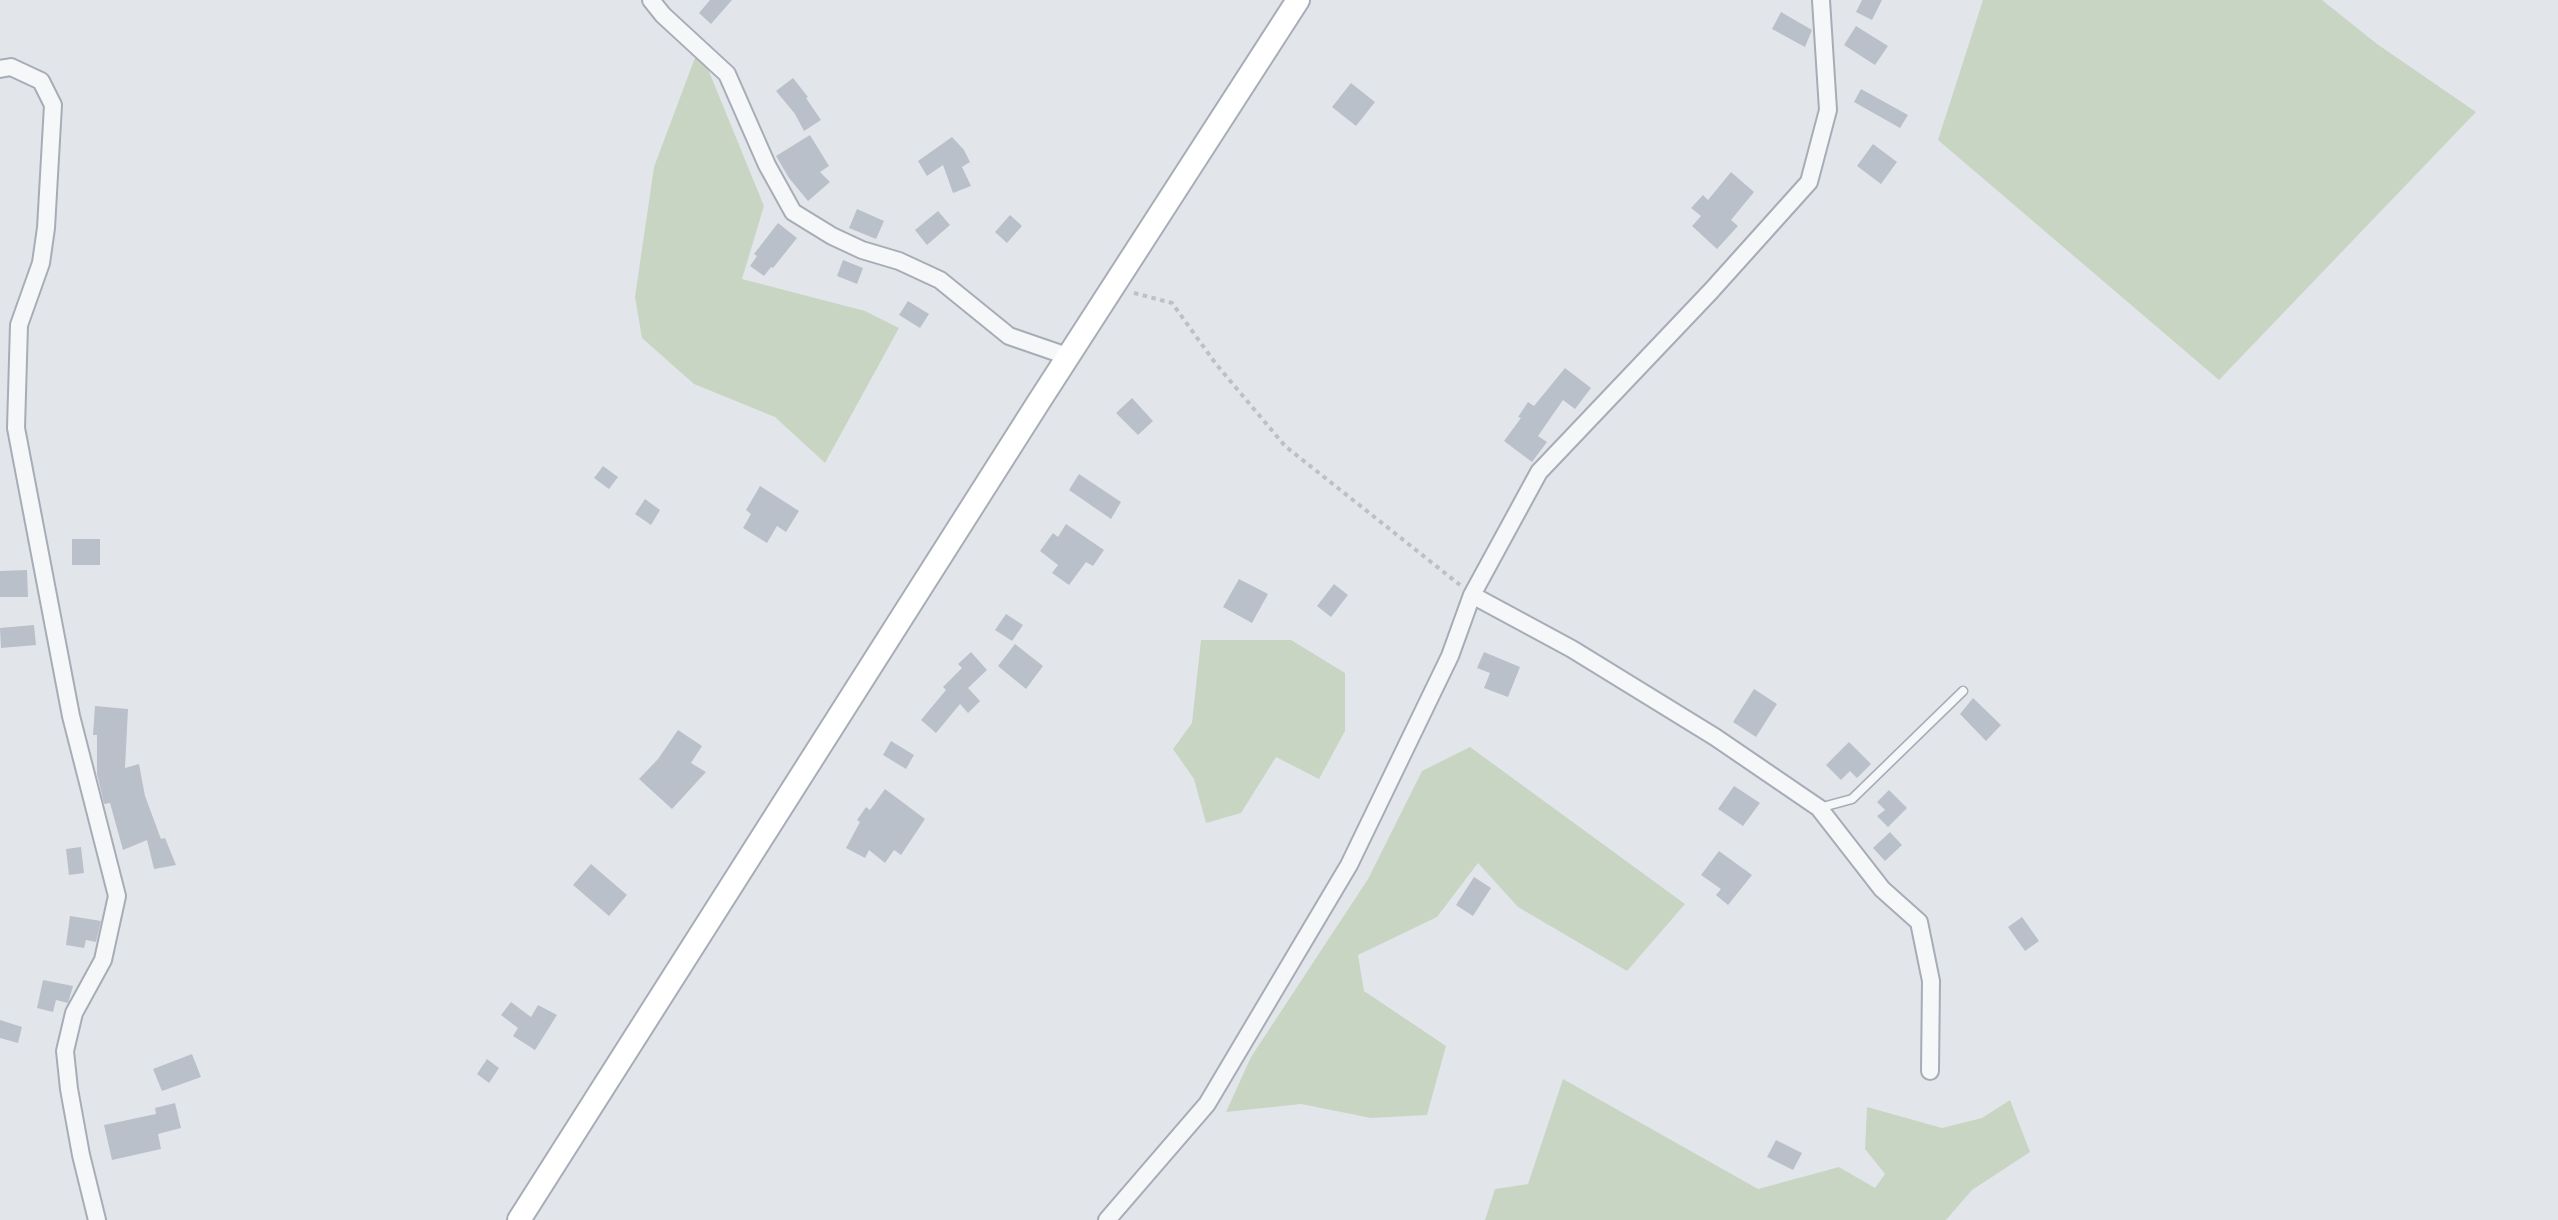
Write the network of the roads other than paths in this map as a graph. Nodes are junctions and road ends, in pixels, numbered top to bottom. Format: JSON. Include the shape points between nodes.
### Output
{"nodes":[{"id":1,"x":651,"y":0,"type":"edge"},
{"id":2,"x":1298,"y":0,"type":"edge"},
{"id":3,"x":1821,"y":0,"type":"edge"},
{"id":4,"x":0,"y":69,"type":"edge"},
{"id":5,"x":1067,"y":356,"type":"junction"},
{"id":6,"x":1472,"y":595,"type":"junction"},
{"id":7,"x":1963,"y":691,"type":"dead end"},
{"id":8,"x":1819,"y":808,"type":"junction"},
{"id":9,"x":1930,"y":1071,"type":"dead end"},
{"id":10,"x":97,"y":1220,"type":"edge"},
{"id":11,"x":519,"y":1220,"type":"edge"},
{"id":12,"x":1107,"y":1220,"type":"edge"}],
"edges":[{"from":1,"to":5,"type":"street","via":[[727,74],[767,165],[793,212],[862,250],[899,261],[940,280],[1009,336]]},
{"from":2,"to":5,"type":"main road"},
{"from":3,"to":6,"type":"street","via":[[1828,110],[1809,182],[1539,472]]},
{"from":4,"to":10,"type":"street","via":[[11,67],[41,81],[53,105],[41,263],[19,325],[16,428],[71,716],[117,896],[103,960],[74,1013],[65,1051],[73,1111]]},
{"from":5,"to":11,"type":"main road"},
{"from":6,"to":8,"type":"street","via":[[1572,649]]},
{"from":6,"to":12,"type":"street","via":[[1450,656],[1349,865],[1206,1104]]},
{"from":7,"to":8,"type":"lane","via":[[1852,800]]},
{"from":8,"to":9,"type":"street","via":[[1882,888],[1919,922],[1930,981]]}]}
